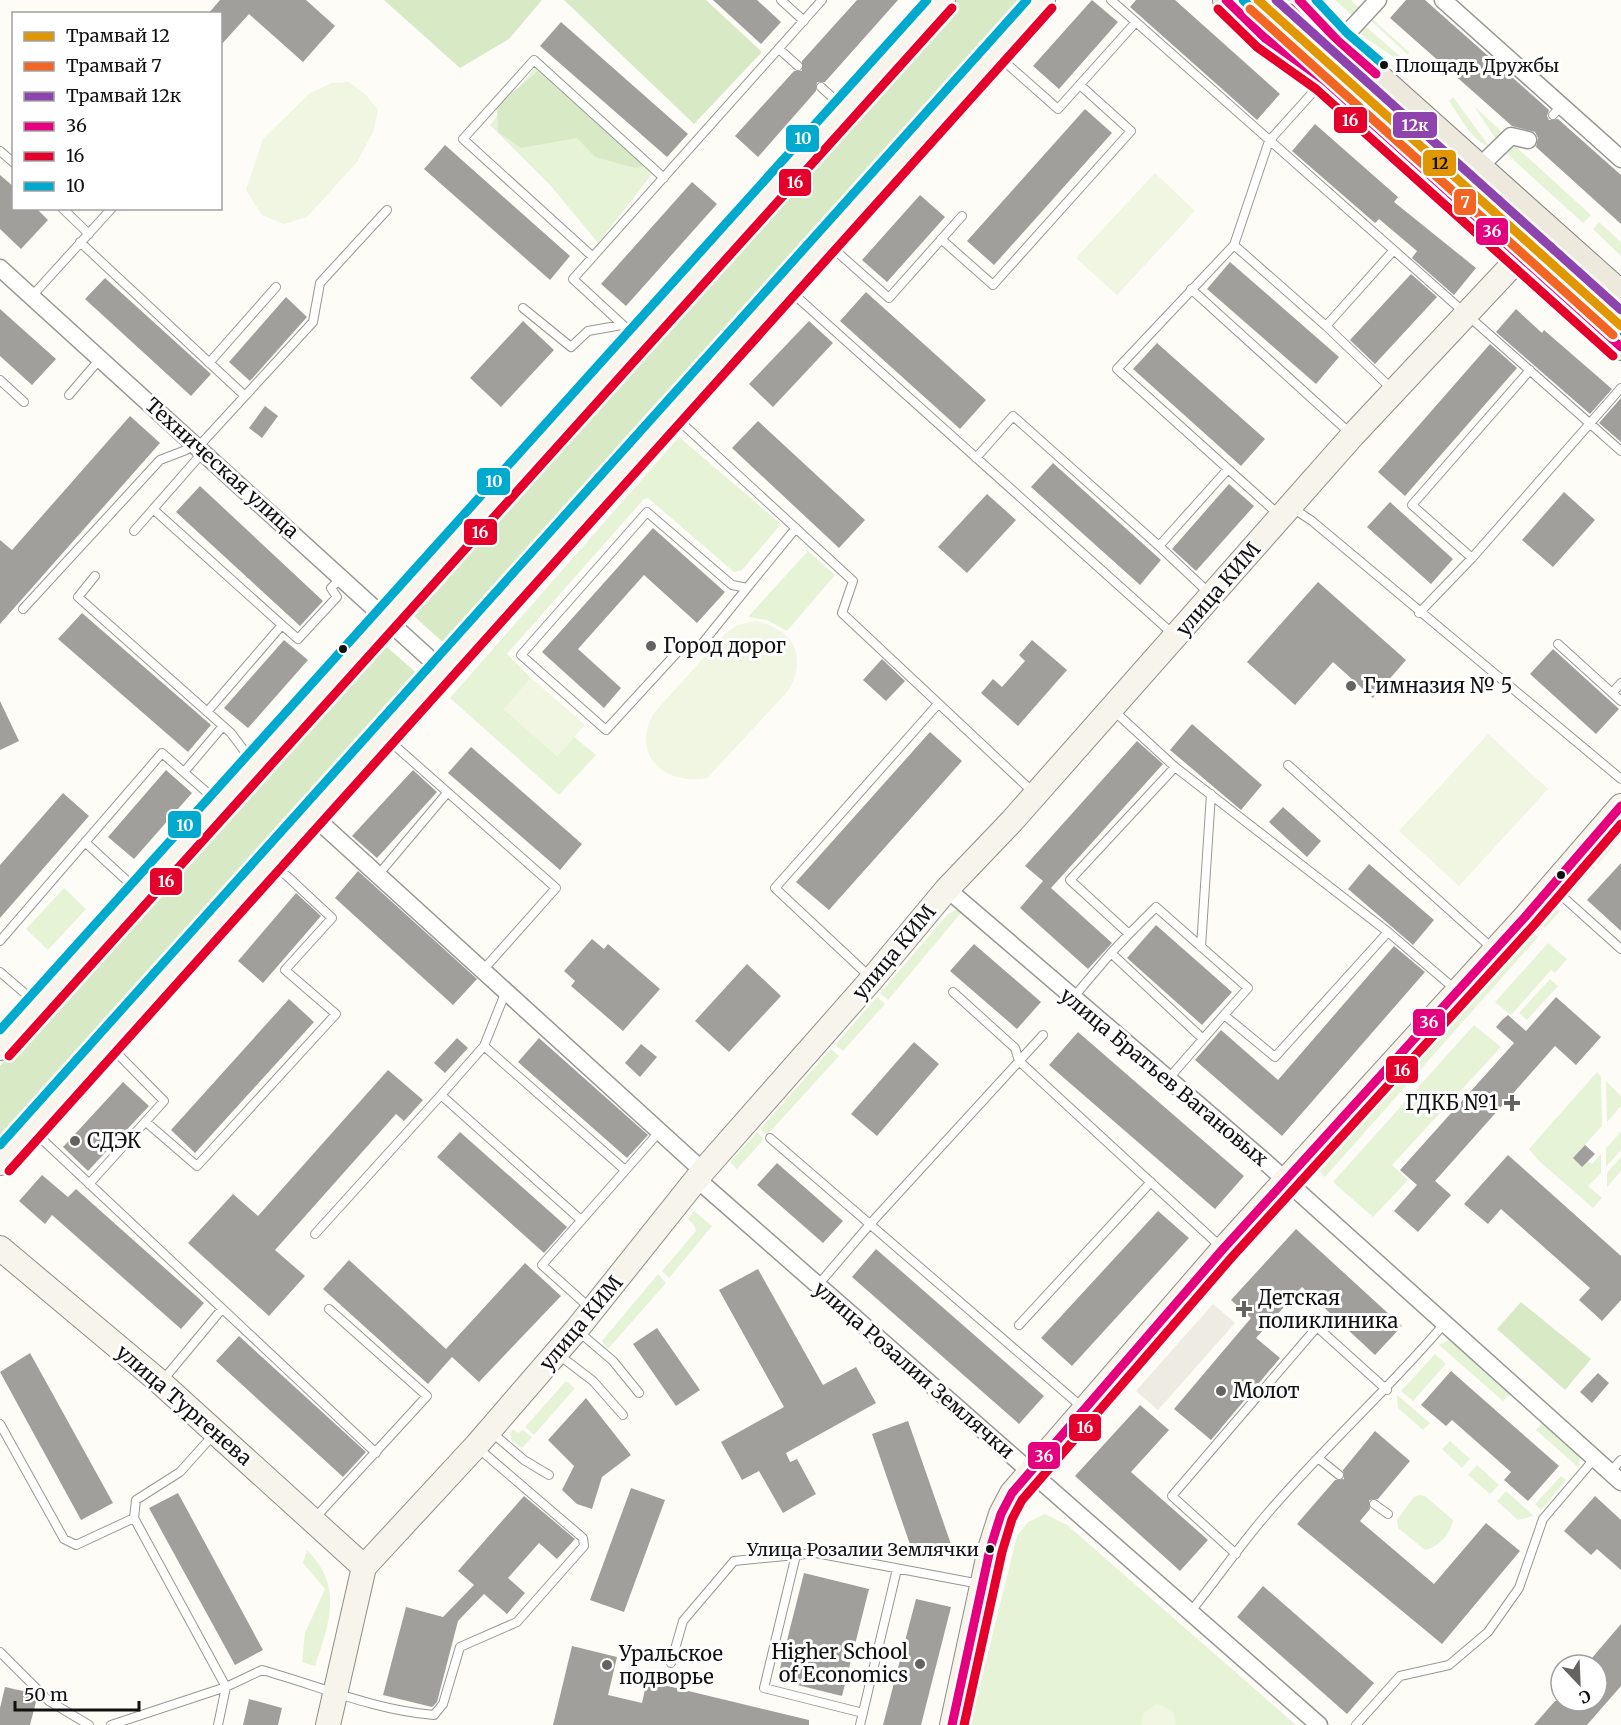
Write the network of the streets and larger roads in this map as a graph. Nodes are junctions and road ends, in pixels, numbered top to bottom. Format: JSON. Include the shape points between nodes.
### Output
{"nodes":[{"id":1,"x":943,"y":0,"type":"edge"},
{"id":2,"x":1043,"y":0,"type":"edge"},
{"id":3,"x":1226,"y":0,"type":"edge"},
{"id":4,"x":1378,"y":0,"type":"edge"},
{"id":5,"x":1443,"y":0,"type":"edge"},
{"id":6,"x":1306,"y":3,"type":"edge"},
{"id":7,"x":1339,"y":42,"type":"junction"},
{"id":8,"x":1528,"y":140,"type":"dead end"},
{"id":9,"x":1621,"y":159,"type":"edge"},
{"id":10,"x":1479,"y":167,"type":"junction"},
{"id":11,"x":1546,"y":228,"type":"junction"},
{"id":12,"x":1518,"y":257,"type":"junction"},
{"id":13,"x":0,"y":268,"type":"edge"},
{"id":14,"x":1621,"y":294,"type":"edge"},
{"id":15,"x":1621,"y":346,"type":"edge"},
{"id":16,"x":386,"y":618,"type":"junction"},
{"id":17,"x":442,"y":670,"type":"junction"},
{"id":18,"x":1621,"y":806,"type":"edge"},
{"id":19,"x":312,"y":815,"type":"junction"},
{"id":20,"x":947,"y":889,"type":"junction"},
{"id":21,"x":0,"y":1048,"type":"edge"},
{"id":22,"x":0,"y":1163,"type":"edge"},
{"id":23,"x":700,"y":1176,"type":"junction"},
{"id":24,"x":1284,"y":1181,"type":"junction"},
{"id":25,"x":0,"y":1248,"type":"edge"},
{"id":26,"x":1028,"y":1471,"type":"junction"},
{"id":27,"x":1617,"y":1471,"type":"edge"},
{"id":28,"x":364,"y":1567,"type":"junction"},
{"id":29,"x":328,"y":1725,"type":"edge"},
{"id":30,"x":952,"y":1725,"type":"edge"},
{"id":31,"x":1319,"y":1725,"type":"edge"}],
"edges":[{"from":1,"to":16,"type":"street","via":[[630,332]]},
{"from":2,"to":17,"type":"street"},
{"from":3,"to":12,"type":"main road","via":[[1265,38],[1324,80]]},
{"from":4,"to":7,"type":"street"},
{"from":5,"to":9,"type":"street","via":[[1558,110]]},
{"from":6,"to":7,"type":"main road"},
{"from":7,"to":10,"type":"main road"},
{"from":8,"to":10,"type":"street","via":[[1511,136]]},
{"from":10,"to":11,"type":"main road"},
{"from":11,"to":12,"type":"street","name":"улица КИМ"},
{"from":11,"to":14,"type":"main road"},
{"from":12,"to":15,"type":"main road"},
{"from":12,"to":20,"type":"street","name":"улица КИМ","via":[[1353,435],[1112,709]]},
{"from":13,"to":16,"type":"street","name":"Техническая улица"},
{"from":16,"to":17,"type":"street","name":"Техническая улица"},
{"from":16,"to":21,"type":"street"},
{"from":17,"to":19,"type":"street"},
{"from":18,"to":24,"type":"street"},
{"from":19,"to":22,"type":"street"},
{"from":19,"to":23,"type":"street","name":"улица Розалии Землячки","via":[[660,1131]]},
{"from":20,"to":23,"type":"street","name":"улица КИМ"},
{"from":20,"to":24,"type":"street","name":"улица Братьев Вагановых"},
{"from":23,"to":26,"type":"street","name":"улица Розалии Землячки"},
{"from":23,"to":28,"type":"street","name":"улица КИМ","via":[[577,1329]]},
{"from":24,"to":26,"type":"street"},
{"from":24,"to":27,"type":"street","name":"улица Братьев Вагановых","via":[[1595,1458]]},
{"from":25,"to":28,"type":"street","name":"улица Тургенева","via":[[161,1383]]},
{"from":26,"to":30,"type":"street","via":[[1001,1514],[990,1549]]},
{"from":26,"to":31,"type":"street","name":"улица Розалии Землячки"},
{"from":28,"to":29,"type":"street","name":"улица КИМ"}]}
